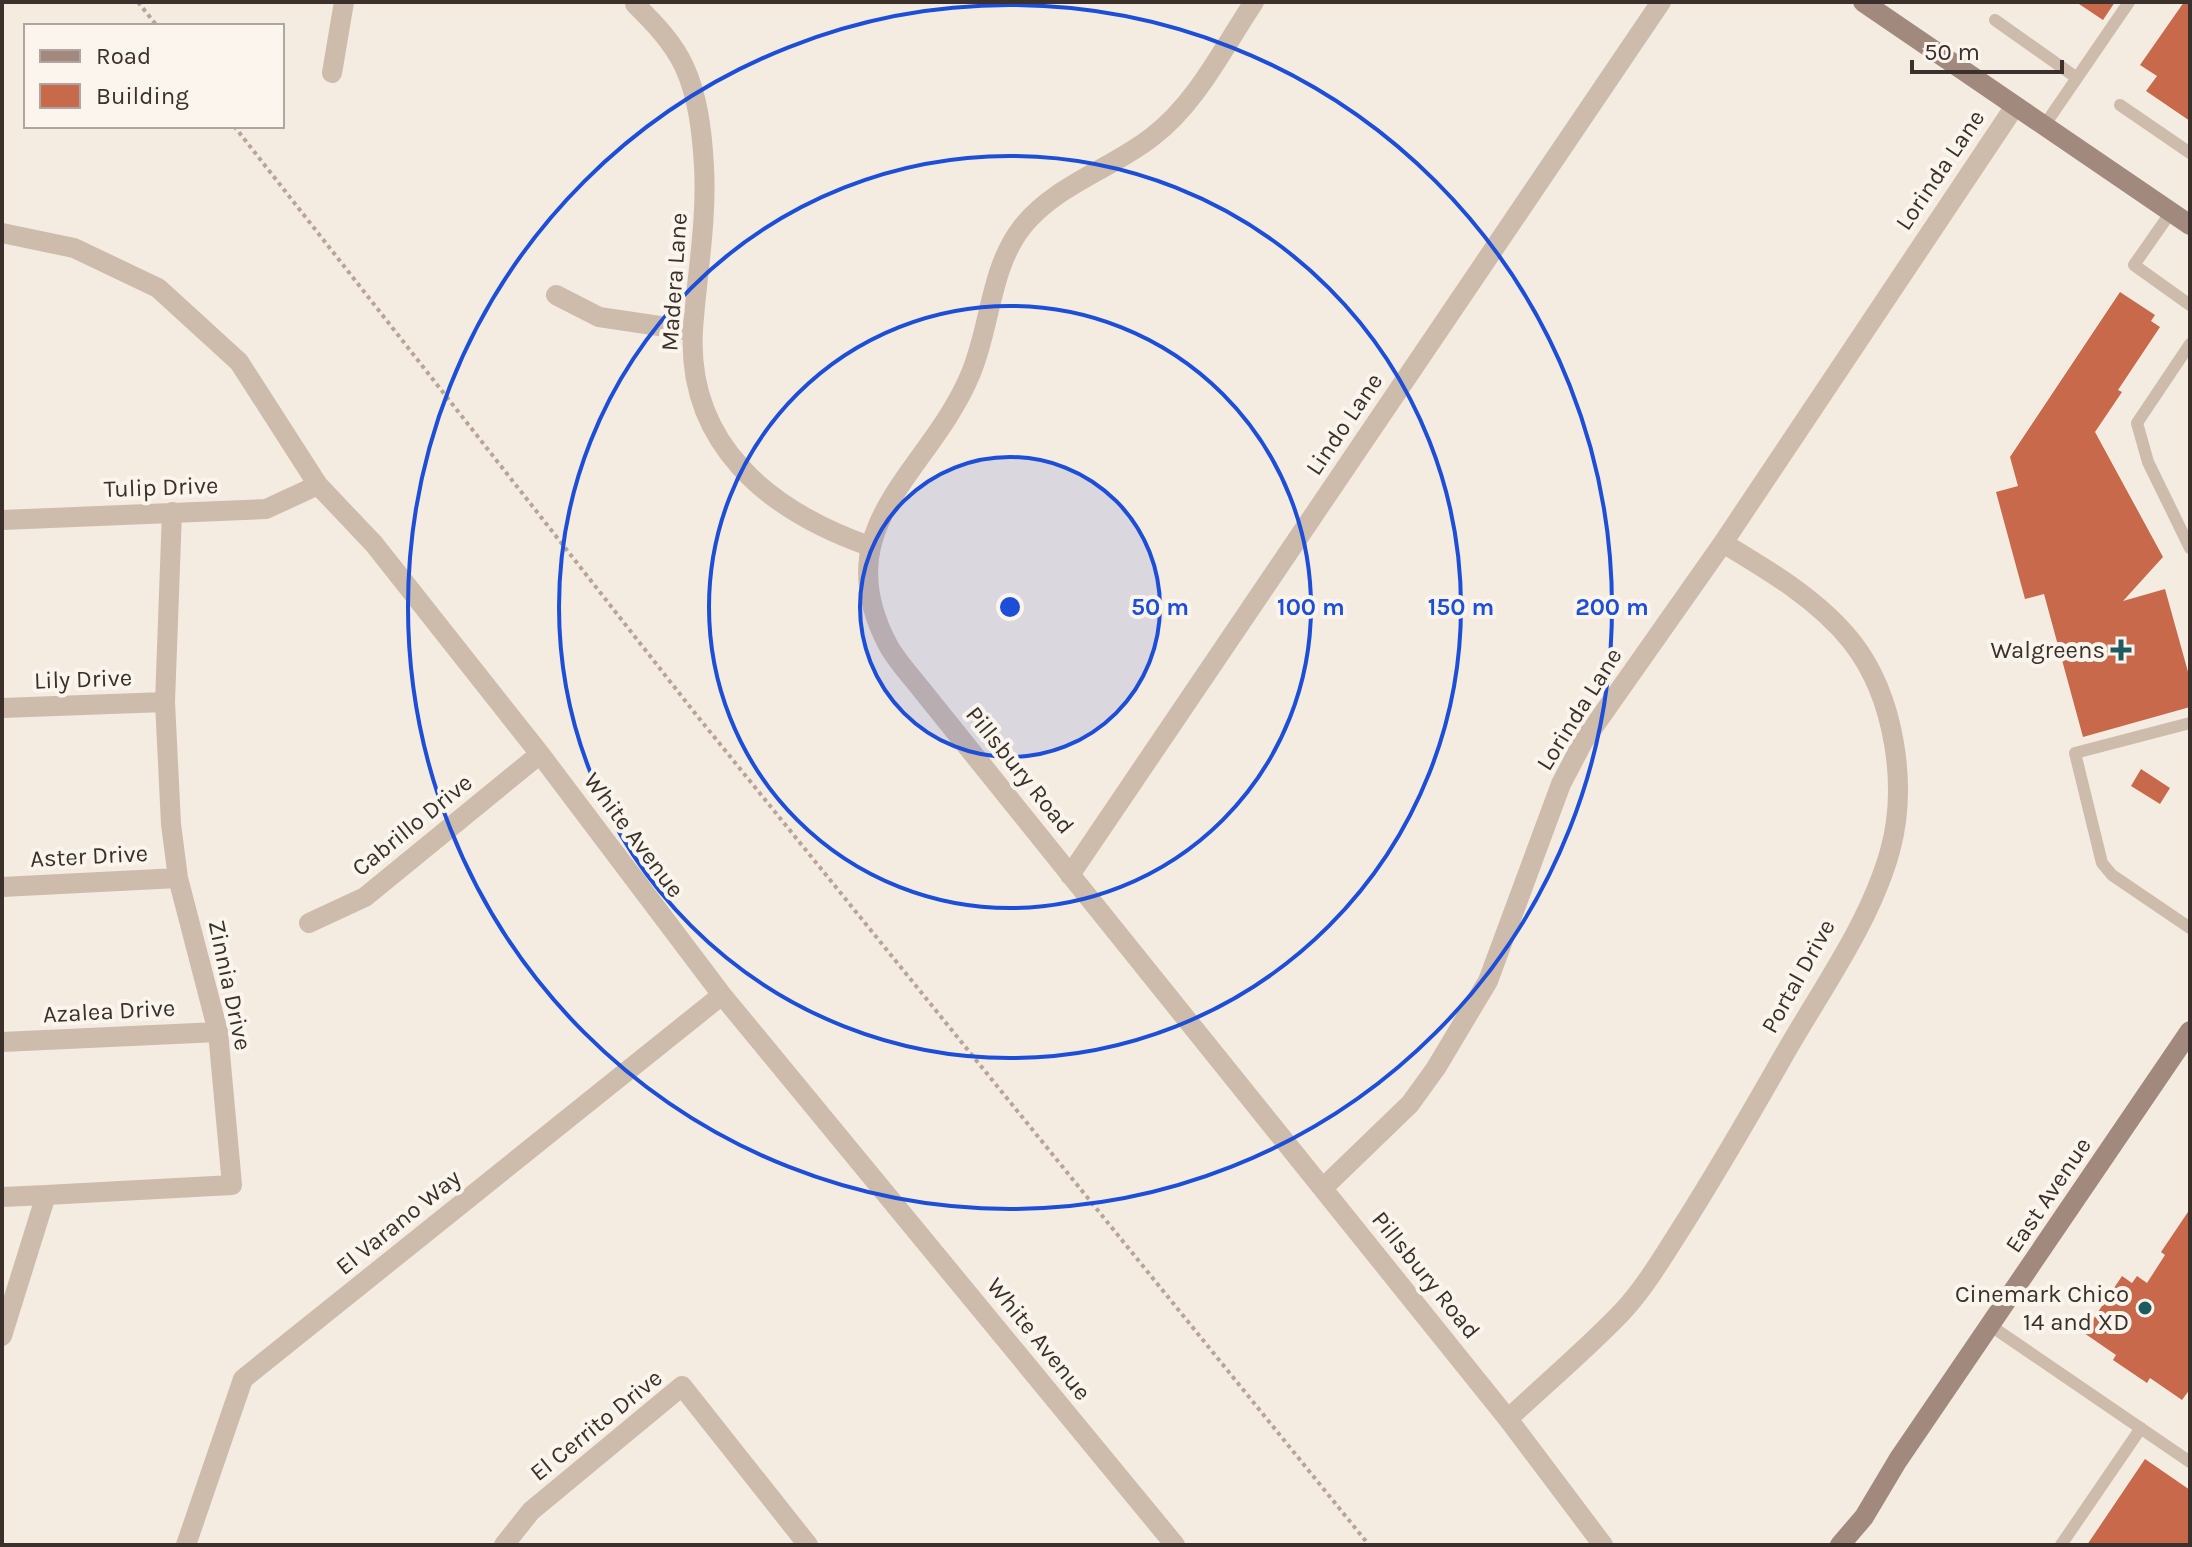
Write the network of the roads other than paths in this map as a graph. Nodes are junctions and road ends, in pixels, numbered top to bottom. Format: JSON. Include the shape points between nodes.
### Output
{"nodes":[{"id":1,"x":344,"y":2,"type":"edge"},
{"id":2,"x":1254,"y":2,"type":"edge"},
{"id":3,"x":1661,"y":2,"type":"edge"},
{"id":4,"x":1863,"y":2,"type":"edge"},
{"id":5,"x":2129,"y":2,"type":"edge"},
{"id":6,"x":635,"y":4,"type":"dead end"},
{"id":7,"x":1995,"y":20,"type":"dead end"},
{"id":8,"x":332,"y":73,"type":"dead end"},
{"id":9,"x":2077,"y":78,"type":"junction"},
{"id":10,"x":2120,"y":105,"type":"dead end"},
{"id":11,"x":2015,"y":106,"type":"junction"},
{"id":12,"x":2044,"y":126,"type":"junction"},
{"id":13,"x":2190,"y":153,"type":"edge"},
{"id":14,"x":2184,"y":219,"type":"edge"},
{"id":15,"x":2,"y":233,"type":"edge"},
{"id":16,"x":556,"y":295,"type":"dead end"},
{"id":17,"x":2190,"y":305,"type":"edge"},
{"id":18,"x":693,"y":331,"type":"junction"},
{"id":19,"x":2190,"y":344,"type":"edge"},
{"id":20,"x":318,"y":485,"type":"junction"},
{"id":21,"x":172,"y":512,"type":"junction"},
{"id":22,"x":2,"y":520,"type":"edge"},
{"id":23,"x":1723,"y":543,"type":"junction"},
{"id":24,"x":869,"y":546,"type":"junction"},
{"id":25,"x":2190,"y":548,"type":"edge"},
{"id":26,"x":165,"y":702,"type":"junction"},
{"id":27,"x":2,"y":708,"type":"edge"},
{"id":28,"x":2190,"y":723,"type":"edge"},
{"id":29,"x":540,"y":754,"type":"junction"},
{"id":30,"x":1070,"y":875,"type":"junction"},
{"id":31,"x":178,"y":878,"type":"junction"},
{"id":32,"x":2,"y":887,"type":"edge"},
{"id":33,"x":309,"y":923,"type":"dead end"},
{"id":34,"x":2190,"y":928,"type":"edge"},
{"id":35,"x":722,"y":995,"type":"junction"},
{"id":36,"x":2190,"y":1031,"type":"edge"},
{"id":37,"x":218,"y":1032,"type":"junction"},
{"id":38,"x":2,"y":1042,"type":"edge"},
{"id":39,"x":1323,"y":1188,"type":"junction"},
{"id":40,"x":46,"y":1195,"type":"junction"},
{"id":41,"x":2,"y":1197,"type":"edge"},
{"id":42,"x":1991,"y":1326,"type":"junction"},
{"id":43,"x":2,"y":1336,"type":"edge"},
{"id":44,"x":1508,"y":1419,"type":"junction"},
{"id":45,"x":2141,"y":1428,"type":"junction"},
{"id":46,"x":2190,"y":1462,"type":"edge"},
{"id":47,"x":186,"y":1545,"type":"edge"},
{"id":48,"x":504,"y":1545,"type":"edge"},
{"id":49,"x":808,"y":1545,"type":"edge"},
{"id":50,"x":1175,"y":1545,"type":"edge"},
{"id":51,"x":1603,"y":1545,"type":"edge"},
{"id":52,"x":1840,"y":1545,"type":"edge"},
{"id":53,"x":2061,"y":1545,"type":"edge"}],
"edges":[{"from":1,"to":8,"type":"street"},
{"from":2,"to":24,"type":"street","name":"Pillsbury Road","via":[[1172,120],[1044,204],[1023,226],[998,273],[971,375],[935,438],[892,497]]},
{"from":3,"to":30,"type":"street","name":"Lindo Lane"},
{"from":4,"to":11,"type":"main road"},
{"from":5,"to":9,"type":"lane"},
{"from":6,"to":18,"type":"street","name":"Madera Lane","via":[[663,32],[684,66],[698,115],[705,216]]},
{"from":7,"to":9,"type":"lane"},
{"from":9,"to":12,"type":"lane"},
{"from":10,"to":13,"type":"lane"},
{"from":11,"to":12,"type":"main road"},
{"from":11,"to":23,"type":"street","name":"Lorinda Lane"},
{"from":12,"to":14,"type":"main road"},
{"from":14,"to":17,"type":"lane","via":[[2134,265]]},
{"from":15,"to":20,"type":"street","name":"White Avenue","via":[[74,248],[158,288],[239,362]]},
{"from":16,"to":18,"type":"street","via":[[599,317]]},
{"from":18,"to":24,"type":"street","name":"Madera Lane","via":[[703,402],[718,438],[741,470],[797,516]]},
{"from":19,"to":25,"type":"lane","via":[[2137,423],[2148,462]]},
{"from":20,"to":21,"type":"street","name":"Tulip Drive","via":[[266,509]]},
{"from":20,"to":29,"type":"street","name":"White Avenue","via":[[374,544]]},
{"from":21,"to":22,"type":"street","name":"Tulip Drive"},
{"from":21,"to":26,"type":"street","name":"Zinnia Drive"},
{"from":23,"to":39,"type":"street","name":"Lorinda Lane","via":[[1583,742],[1561,784],[1500,952],[1465,1024],[1410,1104]]},
{"from":23,"to":44,"type":"street","name":"Portal Drive","via":[[1827,615],[1853,644],[1873,680],[1896,762],[1897,811],[1889,852],[1851,938],[1720,1167],[1648,1280],[1624,1310]]},
{"from":24,"to":30,"type":"street","name":"Pillsbury Road","via":[[868,579],[889,646]]},
{"from":26,"to":27,"type":"street","name":"Lily Drive"},
{"from":26,"to":31,"type":"street","name":"Zinnia Drive"},
{"from":28,"to":34,"type":"lane","via":[[2075,753],[2102,863]]},
{"from":29,"to":33,"type":"street","name":"Cabrillo Drive","via":[[365,897]]},
{"from":29,"to":35,"type":"street","name":"White Avenue"},
{"from":30,"to":39,"type":"street","name":"Pillsbury Road"},
{"from":31,"to":32,"type":"street","name":"Aster Drive"},
{"from":31,"to":37,"type":"street","name":"Zinnia Drive"},
{"from":35,"to":47,"type":"street","name":"El Varano Way","via":[[243,1379]]},
{"from":35,"to":50,"type":"street","name":"White Avenue"},
{"from":36,"to":42,"type":"main road","name":"East Avenue"},
{"from":37,"to":38,"type":"street","name":"Azalea Drive"},
{"from":37,"to":40,"type":"street","name":"Zinnia Drive","via":[[232,1185]]},
{"from":39,"to":44,"type":"street","name":"Pillsbury Road"},
{"from":40,"to":41,"type":"street"},
{"from":40,"to":43,"type":"street"},
{"from":42,"to":45,"type":"lane"},
{"from":42,"to":52,"type":"main road","name":"East Avenue"},
{"from":44,"to":51,"type":"street","name":"Pillsbury Road"},
{"from":45,"to":46,"type":"lane"},
{"from":45,"to":53,"type":"lane"},
{"from":48,"to":49,"type":"street","name":"El Cerrito Drive","via":[[531,1511],[682,1386]]}]}
